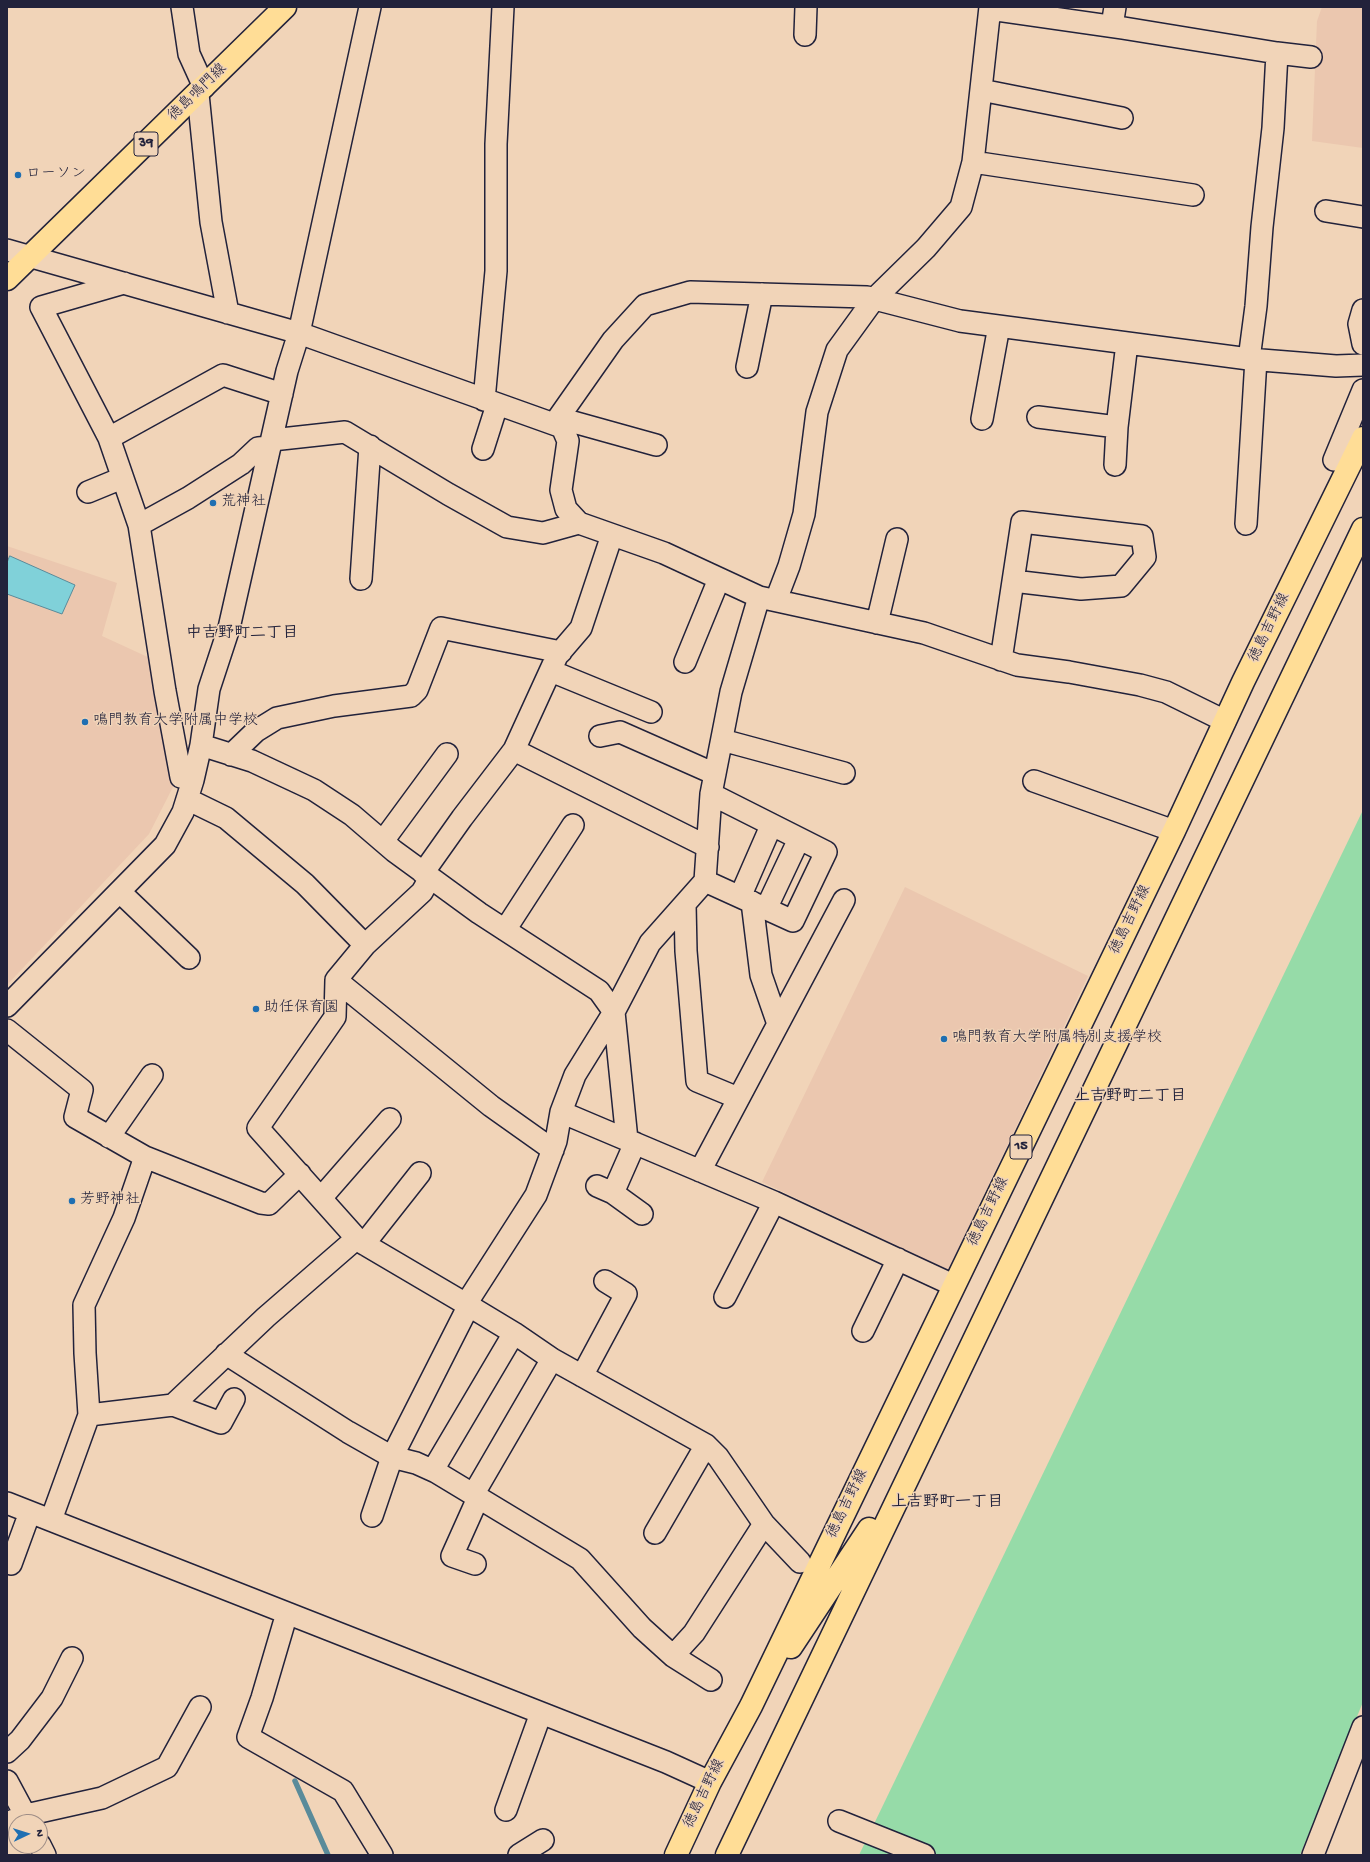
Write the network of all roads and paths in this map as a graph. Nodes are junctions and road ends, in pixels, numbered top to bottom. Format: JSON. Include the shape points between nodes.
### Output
{"nodes":[{"id":1,"x":182,"y":7,"type":"edge"},
{"id":2,"x":284,"y":7,"type":"edge"},
{"id":3,"x":370,"y":7,"type":"edge"},
{"id":4,"x":503,"y":7,"type":"edge"},
{"id":5,"x":806,"y":7,"type":"edge"},
{"id":6,"x":990,"y":8,"type":"edge"},
{"id":7,"x":1114,"y":17,"type":"edge"},
{"id":8,"x":805,"y":35,"type":"dead end"},
{"id":9,"x":1277,"y":53,"type":"junction"},
{"id":10,"x":1311,"y":57,"type":"dead end"},
{"id":11,"x":201,"y":90,"type":"junction"},
{"id":12,"x":981,"y":90,"type":"junction"},
{"id":13,"x":1122,"y":118,"type":"dead end"},
{"id":14,"x":973,"y":162,"type":"junction"},
{"id":15,"x":1193,"y":195,"type":"dead end"},
{"id":16,"x":1326,"y":211,"type":"dead end"},
{"id":17,"x":1363,"y":217,"type":"edge"},
{"id":18,"x":7,"y":250,"type":"edge"},
{"id":19,"x":30,"y":256,"type":"junction"},
{"id":20,"x":7,"y":279,"type":"edge"},
{"id":21,"x":124,"y":283,"type":"junction"},
{"id":22,"x":762,"y":294,"type":"junction"},
{"id":23,"x":874,"y":299,"type":"junction"},
{"id":24,"x":1363,"y":310,"type":"edge"},
{"id":25,"x":228,"y":313,"type":"junction"},
{"id":26,"x":999,"y":326,"type":"junction"},
{"id":27,"x":299,"y":333,"type":"junction"},
{"id":28,"x":1127,"y":343,"type":"junction"},
{"id":29,"x":1363,"y":344,"type":"edge"},
{"id":30,"x":1253,"y":359,"type":"junction"},
{"id":31,"x":1363,"y":365,"type":"edge"},
{"id":32,"x":747,"y":367,"type":"dead end"},
{"id":33,"x":1363,"y":390,"type":"edge"},
{"id":34,"x":282,"y":394,"type":"junction"},
{"id":35,"x":490,"y":402,"type":"junction"},
{"id":36,"x":1038,"y":417,"type":"dead end"},
{"id":37,"x":982,"y":419,"type":"dead end"},
{"id":38,"x":556,"y":421,"type":"junction"},
{"id":39,"x":1117,"y":427,"type":"junction"},
{"id":40,"x":109,"y":438,"type":"junction"},
{"id":41,"x":1363,"y":438,"type":"edge"},
{"id":42,"x":271,"y":444,"type":"junction"},
{"id":43,"x":656,"y":445,"type":"dead end"},
{"id":44,"x":370,"y":446,"type":"junction"},
{"id":45,"x":483,"y":449,"type":"dead end"},
{"id":46,"x":1334,"y":460,"type":"dead end"},
{"id":47,"x":1115,"y":464,"type":"dead end"},
{"id":48,"x":122,"y":478,"type":"junction"},
{"id":49,"x":88,"y":492,"type":"dead end"},
{"id":50,"x":579,"y":522,"type":"junction"},
{"id":51,"x":1246,"y":524,"type":"dead end"},
{"id":52,"x":139,"y":525,"type":"junction"},
{"id":53,"x":1363,"y":529,"type":"edge"},
{"id":54,"x":612,"y":535,"type":"junction"},
{"id":55,"x":897,"y":539,"type":"dead end"},
{"id":56,"x":361,"y":579,"type":"dead end"},
{"id":57,"x":719,"y":579,"type":"junction"},
{"id":58,"x":1013,"y":581,"type":"junction"},
{"id":59,"x":767,"y":599,"type":"junction"},
{"id":60,"x":877,"y":622,"type":"junction"},
{"id":61,"x":561,"y":652,"type":"junction"},
{"id":62,"x":1001,"y":660,"type":"junction"},
{"id":63,"x":685,"y":662,"type":"dead end"},
{"id":64,"x":551,"y":671,"type":"junction"},
{"id":65,"x":651,"y":712,"type":"dead end"},
{"id":66,"x":1225,"y":721,"type":"junction"},
{"id":67,"x":600,"y":736,"type":"dead end"},
{"id":68,"x":722,"y":740,"type":"junction"},
{"id":69,"x":201,"y":745,"type":"junction"},
{"id":70,"x":514,"y":750,"type":"junction"},
{"id":71,"x":231,"y":754,"type":"junction"},
{"id":72,"x":447,"y":754,"type":"dead end"},
{"id":73,"x":844,"y":773,"type":"dead end"},
{"id":74,"x":715,"y":774,"type":"junction"},
{"id":75,"x":193,"y":780,"type":"junction"},
{"id":76,"x":1034,"y":781,"type":"dead end"},
{"id":77,"x":711,"y":794,"type":"junction"},
{"id":78,"x":187,"y":799,"type":"junction"},
{"id":79,"x":573,"y":825,"type":"dead end"},
{"id":80,"x":772,"y":826,"type":"junction"},
{"id":81,"x":1174,"y":831,"type":"junction"},
{"id":82,"x":799,"y":839,"type":"junction"},
{"id":83,"x":383,"y":841,"type":"junction"},
{"id":84,"x":708,"y":847,"type":"junction"},
{"id":85,"x":427,"y":876,"type":"junction"},
{"id":86,"x":705,"y":881,"type":"junction"},
{"id":87,"x":120,"y":892,"type":"junction"},
{"id":88,"x":844,"y":900,"type":"dead end"},
{"id":89,"x":753,"y":903,"type":"junction"},
{"id":90,"x":685,"y":904,"type":"junction"},
{"id":91,"x":505,"y":930,"type":"junction"},
{"id":92,"x":365,"y":945,"type":"junction"},
{"id":93,"x":189,"y":958,"type":"dead end"},
{"id":94,"x":336,"y":980,"type":"junction"},
{"id":95,"x":7,"y":1006,"type":"edge"},
{"id":96,"x":614,"y":1012,"type":"junction"},
{"id":97,"x":778,"y":1024,"type":"junction"},
{"id":98,"x":7,"y":1030,"type":"edge"},
{"id":99,"x":152,"y":1075,"type":"dead end"},
{"id":100,"x":738,"y":1098,"type":"junction"},
{"id":101,"x":561,"y":1112,"type":"junction"},
{"id":102,"x":390,"y":1119,"type":"dead end"},
{"id":103,"x":109,"y":1137,"type":"junction"},
{"id":104,"x":631,"y":1142,"type":"junction"},
{"id":105,"x":553,"y":1150,"type":"junction"},
{"id":106,"x":145,"y":1157,"type":"junction"},
{"id":107,"x":700,"y":1171,"type":"junction"},
{"id":108,"x":420,"y":1173,"type":"dead end"},
{"id":109,"x":300,"y":1174,"type":"junction"},
{"id":110,"x":321,"y":1198,"type":"junction"},
{"id":111,"x":774,"y":1202,"type":"junction"},
{"id":112,"x":642,"y":1214,"type":"dead end"},
{"id":113,"x":360,"y":1241,"type":"junction"},
{"id":114,"x":898,"y":1258,"type":"junction"},
{"id":115,"x":605,"y":1281,"type":"dead end"},
{"id":116,"x":953,"y":1285,"type":"junction"},
{"id":117,"x":725,"y":1298,"type":"dead end"},
{"id":118,"x":468,"y":1304,"type":"junction"},
{"id":119,"x":863,"y":1331,"type":"dead end"},
{"id":120,"x":514,"y":1333,"type":"junction"},
{"id":121,"x":226,"y":1354,"type":"junction"},
{"id":122,"x":552,"y":1359,"type":"junction"},
{"id":123,"x":582,"y":1376,"type":"junction"},
{"id":124,"x":234,"y":1399,"type":"dead end"},
{"id":125,"x":173,"y":1405,"type":"junction"},
{"id":126,"x":89,"y":1415,"type":"junction"},
{"id":127,"x":706,"y":1446,"type":"junction"},
{"id":128,"x":392,"y":1457,"type":"junction"},
{"id":129,"x":433,"y":1470,"type":"junction"},
{"id":130,"x":902,"y":1488,"type":"junction"},
{"id":131,"x":475,"y":1496,"type":"junction"},
{"id":132,"x":7,"y":1503,"type":"edge"},
{"id":133,"x":30,"y":1512,"type":"junction"},
{"id":134,"x":372,"y":1516,"type":"dead end"},
{"id":135,"x":51,"y":1520,"type":"junction"},
{"id":136,"x":764,"y":1524,"type":"junction"},
{"id":137,"x":655,"y":1533,"type":"dead end"},
{"id":138,"x":800,"y":1562,"type":"dead end"},
{"id":139,"x":11,"y":1564,"type":"dead end"},
{"id":140,"x":474,"y":1564,"type":"dead end"},
{"id":141,"x":286,"y":1613,"type":"junction"},
{"id":142,"x":673,"y":1656,"type":"junction"},
{"id":143,"x":72,"y":1658,"type":"dead end"},
{"id":144,"x":711,"y":1680,"type":"dead end"},
{"id":145,"x":751,"y":1706,"type":"junction"},
{"id":146,"x":200,"y":1707,"type":"dead end"},
{"id":147,"x":541,"y":1713,"type":"junction"},
{"id":148,"x":1363,"y":1727,"type":"edge"},
{"id":149,"x":7,"y":1752,"type":"edge"},
{"id":150,"x":7,"y":1781,"type":"edge"},
{"id":151,"x":710,"y":1782,"type":"junction"},
{"id":152,"x":506,"y":1810,"type":"dead end"},
{"id":153,"x":19,"y":1814,"type":"edge"},
{"id":154,"x":43,"y":1814,"type":"edge"},
{"id":155,"x":839,"y":1821,"type":"dead end"},
{"id":156,"x":543,"y":1840,"type":"dead end"},
{"id":157,"x":382,"y":1855,"type":"edge"},
{"id":158,"x":518,"y":1855,"type":"edge"},
{"id":159,"x":676,"y":1855,"type":"edge"},
{"id":160,"x":727,"y":1855,"type":"edge"},
{"id":161,"x":924,"y":1855,"type":"edge"},
{"id":162,"x":1313,"y":1855,"type":"edge"}],
"edges":[{"from":1,"to":11,"type":"street","via":[[189,54]]},
{"from":2,"to":11,"type":"main road","name":"徳島鳴門線","number":"39"},
{"from":3,"to":27,"type":"street"},
{"from":4,"to":35,"type":"street","via":[[496,144],[496,271]]},
{"from":5,"to":8,"type":"street"},
{"from":6,"to":7,"type":"street"},
{"from":6,"to":12,"type":"street"},
{"from":7,"to":9,"type":"street"},
{"from":9,"to":10,"type":"street"},
{"from":9,"to":30,"type":"street"},
{"from":11,"to":19,"type":"main road","name":"徳島鳴門線","number":"39"},
{"from":11,"to":25,"type":"street","via":[[210,222]]},
{"from":12,"to":13,"type":"street"},
{"from":12,"to":14,"type":"street"},
{"from":14,"to":15,"type":"street"},
{"from":14,"to":23,"type":"street","via":[[961,207],[926,248]]},
{"from":16,"to":17,"type":"street"},
{"from":18,"to":19,"type":"street"},
{"from":19,"to":20,"type":"main road","name":"徳島鳴門線","number":"39"},
{"from":19,"to":21,"type":"street"},
{"from":21,"to":25,"type":"street"},
{"from":21,"to":40,"type":"street","via":[[41,307]]},
{"from":22,"to":23,"type":"street"},
{"from":22,"to":32,"type":"street"},
{"from":22,"to":38,"type":"street","via":[[690,292],[645,305],[613,340]]},
{"from":23,"to":26,"type":"street","via":[[960,321]]},
{"from":23,"to":59,"type":"street","via":[[837,350],[817,412],[804,514],[789,566]]},
{"from":24,"to":29,"type":"street","via":[[1359,324]]},
{"from":25,"to":27,"type":"street"},
{"from":26,"to":28,"type":"street"},
{"from":26,"to":37,"type":"street"},
{"from":27,"to":34,"type":"street"},
{"from":27,"to":35,"type":"street"},
{"from":28,"to":30,"type":"street"},
{"from":28,"to":39,"type":"street"},
{"from":30,"to":31,"type":"street","via":[[1336,366]]},
{"from":30,"to":51,"type":"street"},
{"from":33,"to":46,"type":"street"},
{"from":34,"to":40,"type":"street","via":[[223,375]]},
{"from":34,"to":42,"type":"street"},
{"from":35,"to":38,"type":"street"},
{"from":35,"to":45,"type":"street"},
{"from":36,"to":39,"type":"street"},
{"from":38,"to":43,"type":"street"},
{"from":38,"to":50,"type":"street","via":[[562,427],[568,441],[561,490],[566,509]]},
{"from":39,"to":47,"type":"street"},
{"from":40,"to":48,"type":"street"},
{"from":41,"to":66,"type":"main road","name":"徳島吉野線","number":"15"},
{"from":42,"to":44,"type":"street","via":[[346,432]]},
{"from":42,"to":52,"type":"street","via":[[258,448],[241,464]]},
{"from":42,"to":69,"type":"street","via":[[229,628],[209,689]]},
{"from":44,"to":50,"type":"street","via":[[448,494],[507,526],[543,533]]},
{"from":44,"to":56,"type":"street"},
{"from":48,"to":49,"type":"street"},
{"from":48,"to":52,"type":"street"},
{"from":50,"to":54,"type":"street"},
{"from":52,"to":75,"type":"street","via":[[181,776]]},
{"from":53,"to":130,"type":"main road"},
{"from":54,"to":57,"type":"street","via":[[664,553]]},
{"from":54,"to":61,"type":"street","via":[[581,628]]},
{"from":55,"to":60,"type":"street"},
{"from":57,"to":59,"type":"street"},
{"from":57,"to":63,"type":"street"},
{"from":58,"to":58,"type":"street","via":[[1022,522],[1142,536],[1145,557],[1121,586],[1081,589]]},
{"from":58,"to":62,"type":"street"},
{"from":59,"to":60,"type":"street"},
{"from":59,"to":68,"type":"street","via":[[731,692]]},
{"from":60,"to":62,"type":"street","via":[[924,633]]},
{"from":61,"to":64,"type":"street"},
{"from":61,"to":71,"type":"street","via":[[441,628],[417,690],[411,696],[334,706],[277,718],[256,731]]},
{"from":62,"to":66,"type":"street","via":[[1016,665],[1069,672],[1166,692]]},
{"from":64,"to":65,"type":"street"},
{"from":64,"to":70,"type":"street"},
{"from":66,"to":81,"type":"main road","name":"徳島吉野線","number":"15"},
{"from":67,"to":74,"type":"street","via":[[620,732]]},
{"from":68,"to":73,"type":"street"},
{"from":68,"to":74,"type":"street"},
{"from":69,"to":71,"type":"street"},
{"from":69,"to":75,"type":"street"},
{"from":70,"to":84,"type":"street"},
{"from":70,"to":85,"type":"street","via":[[462,818]]},
{"from":71,"to":83,"type":"street","via":[[314,790],[352,815]]},
{"from":72,"to":83,"type":"street"},
{"from":74,"to":77,"type":"street"},
{"from":75,"to":78,"type":"street"},
{"from":76,"to":81,"type":"street"},
{"from":77,"to":80,"type":"street"},
{"from":77,"to":84,"type":"street"},
{"from":78,"to":87,"type":"street","via":[[183,812],[165,845]]},
{"from":78,"to":92,"type":"street","via":[[226,818],[305,884]]},
{"from":79,"to":91,"type":"street"},
{"from":80,"to":82,"type":"street"},
{"from":80,"to":89,"type":"street"},
{"from":81,"to":116,"type":"main road","name":"徳島吉野線","number":"15"},
{"from":82,"to":89,"type":"street"},
{"from":82,"to":89,"type":"street","via":[[826,852],[793,921]]},
{"from":83,"to":85,"type":"street"},
{"from":84,"to":86,"type":"street"},
{"from":85,"to":91,"type":"street"},
{"from":85,"to":92,"type":"street","via":[[422,892]]},
{"from":86,"to":89,"type":"street"},
{"from":86,"to":90,"type":"street"},
{"from":87,"to":93,"type":"street"},
{"from":87,"to":95,"type":"street"},
{"from":88,"to":97,"type":"street"},
{"from":89,"to":97,"type":"street","via":[[761,975]]},
{"from":90,"to":96,"type":"street","via":[[650,943]]},
{"from":90,"to":100,"type":"street","via":[[686,951],[697,1081]]},
{"from":91,"to":96,"type":"street","via":[[599,991]]},
{"from":92,"to":94,"type":"street"},
{"from":94,"to":105,"type":"street","via":[[491,1106]]},
{"from":94,"to":109,"type":"street","via":[[335,1017],[258,1128]]},
{"from":96,"to":101,"type":"street","via":[[575,1075]]},
{"from":96,"to":104,"type":"street"},
{"from":97,"to":100,"type":"street"},
{"from":98,"to":103,"type":"street","via":[[82,1090],[75,1118]]},
{"from":99,"to":103,"type":"street"},
{"from":100,"to":107,"type":"street"},
{"from":101,"to":104,"type":"street"},
{"from":101,"to":105,"type":"street"},
{"from":102,"to":110,"type":"street"},
{"from":103,"to":106,"type":"street"},
{"from":104,"to":107,"type":"street"},
{"from":104,"to":112,"type":"street","via":[[605,1189]]},
{"from":105,"to":118,"type":"street","via":[[536,1195]]},
{"from":106,"to":109,"type":"street","via":[[268,1204]]},
{"from":106,"to":126,"type":"street","via":[[124,1218],[84,1305]]},
{"from":107,"to":111,"type":"street"},
{"from":108,"to":113,"type":"street"},
{"from":109,"to":110,"type":"street"},
{"from":110,"to":113,"type":"street"},
{"from":111,"to":114,"type":"street"},
{"from":111,"to":117,"type":"street"},
{"from":113,"to":118,"type":"street"},
{"from":113,"to":121,"type":"street","via":[[266,1317]]},
{"from":114,"to":116,"type":"street"},
{"from":114,"to":119,"type":"street"},
{"from":115,"to":123,"type":"street","via":[[626,1294]]},
{"from":116,"to":145,"type":"main road","name":"徳島吉野線","number":"15"},
{"from":118,"to":120,"type":"street"},
{"from":118,"to":128,"type":"street"},
{"from":120,"to":122,"type":"street"},
{"from":120,"to":129,"type":"street"},
{"from":121,"to":125,"type":"street"},
{"from":121,"to":128,"type":"street"},
{"from":122,"to":123,"type":"street"},
{"from":122,"to":131,"type":"street"},
{"from":123,"to":127,"type":"street"},
{"from":124,"to":125,"type":"street","via":[[222,1423]]},
{"from":125,"to":126,"type":"street"},
{"from":126,"to":135,"type":"street"},
{"from":127,"to":136,"type":"street","via":[[718,1457]]},
{"from":127,"to":137,"type":"street"},
{"from":128,"to":129,"type":"street"},
{"from":128,"to":134,"type":"street"},
{"from":129,"to":131,"type":"street"},
{"from":130,"to":145,"type":"main road","via":[[881,1511]]},
{"from":130,"to":160,"type":"main road"},
{"from":131,"to":140,"type":"street","via":[[452,1556]]},
{"from":131,"to":142,"type":"street","via":[[580,1559],[642,1628]]},
{"from":132,"to":133,"type":"street"},
{"from":133,"to":135,"type":"street"},
{"from":133,"to":139,"type":"street"},
{"from":135,"to":141,"type":"street"},
{"from":136,"to":138,"type":"street"},
{"from":136,"to":142,"type":"street","via":[[694,1633]]},
{"from":141,"to":147,"type":"street"},
{"from":141,"to":157,"type":"street","via":[[248,1737],[343,1791]]},
{"from":142,"to":144,"type":"street"},
{"from":143,"to":149,"type":"street","via":[[52,1698],[20,1740]]},
{"from":145,"to":151,"type":"main road","name":"徳島吉野線","number":"15"},
{"from":146,"to":154,"type":"street","via":[[167,1767],[102,1798]]},
{"from":147,"to":151,"type":"street"},
{"from":147,"to":152,"type":"street"},
{"from":148,"to":162,"type":"street"},
{"from":150,"to":153,"type":"street"},
{"from":151,"to":159,"type":"main road","name":"徳島吉野線","number":"15"},
{"from":155,"to":161,"type":"street"},
{"from":156,"to":158,"type":"street"}]}
